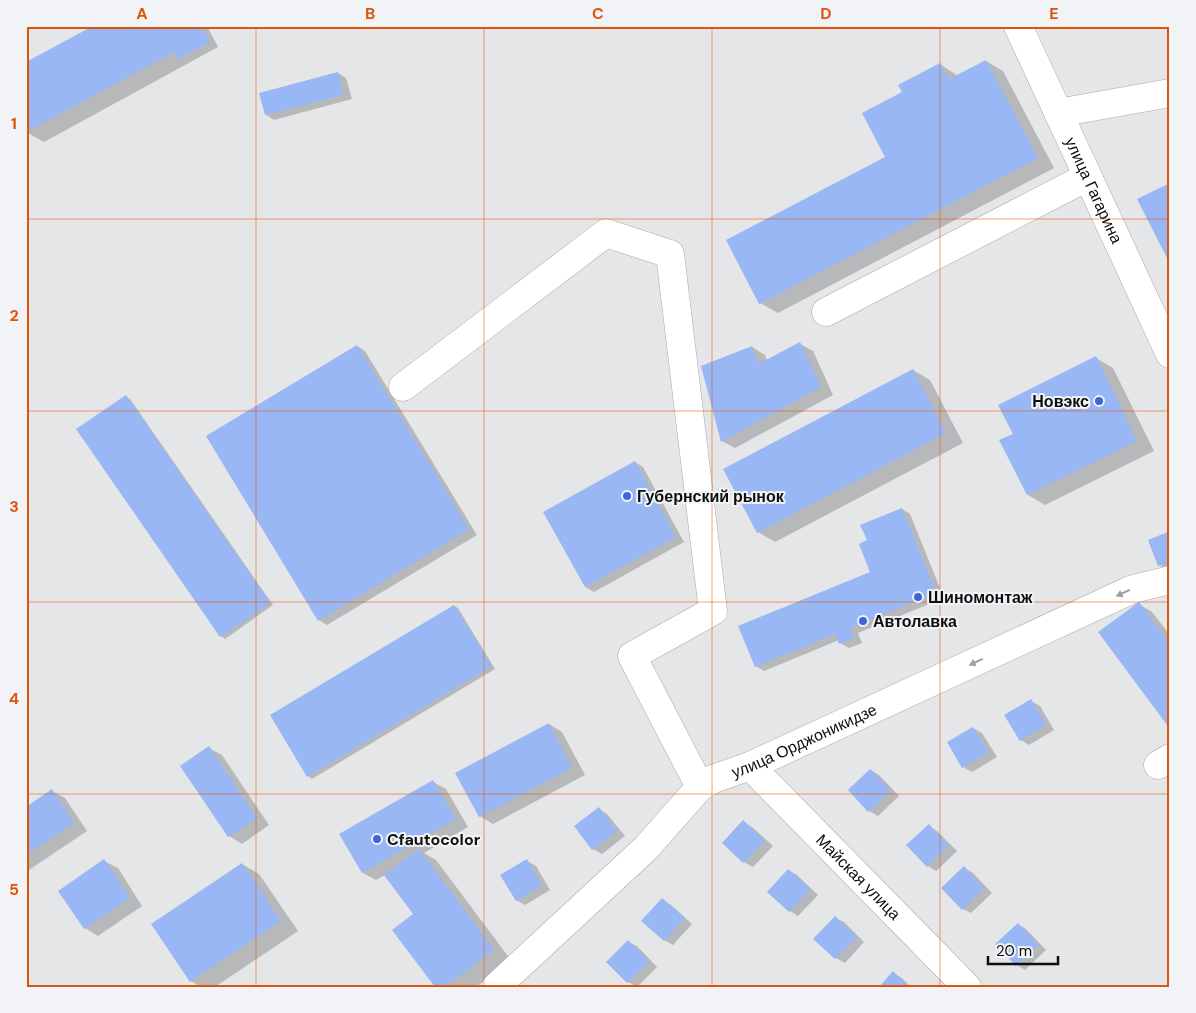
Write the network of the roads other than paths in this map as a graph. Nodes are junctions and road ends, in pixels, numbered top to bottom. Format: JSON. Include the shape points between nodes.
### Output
{"nodes":[{"id":1,"x":1018,"y":26,"type":"edge"},
{"id":2,"x":1170,"y":93,"type":"edge"},
{"id":3,"x":1058,"y":112,"type":"junction"},
{"id":4,"x":1087,"y":177,"type":"junction"},
{"id":5,"x":826,"y":312,"type":"dead end"},
{"id":6,"x":1170,"y":354,"type":"edge"},
{"id":7,"x":403,"y":387,"type":"dead end"},
{"id":8,"x":1170,"y":580,"type":"edge"},
{"id":9,"x":750,"y":766,"type":"junction"},
{"id":10,"x":700,"y":787,"type":"junction"},
{"id":11,"x":963,"y":985,"type":"edge"},
{"id":12,"x":496,"y":987,"type":"edge"}],
"edges":[{"from":1,"to":3,"type":"street","name":"улица Гагарина"},
{"from":2,"to":3,"type":"street"},
{"from":3,"to":4,"type":"street","name":"улица Гагарина"},
{"from":4,"to":5,"type":"street"},
{"from":4,"to":6,"type":"street","name":"улица Гагарина"},
{"from":7,"to":10,"type":"street","via":[[606,232],[670,254],[713,611],[632,656]]},
{"from":8,"to":9,"type":"street","name":"улица Орджоникидзе","one_way":true,"via":[[1133,589]]},
{"from":9,"to":10,"type":"street","name":"улица Орджоникидзе"},
{"from":9,"to":11,"type":"street","name":"Майская улица"},
{"from":10,"to":12,"type":"street","name":"улица Орджоникидзе","via":[[645,849]]}]}
